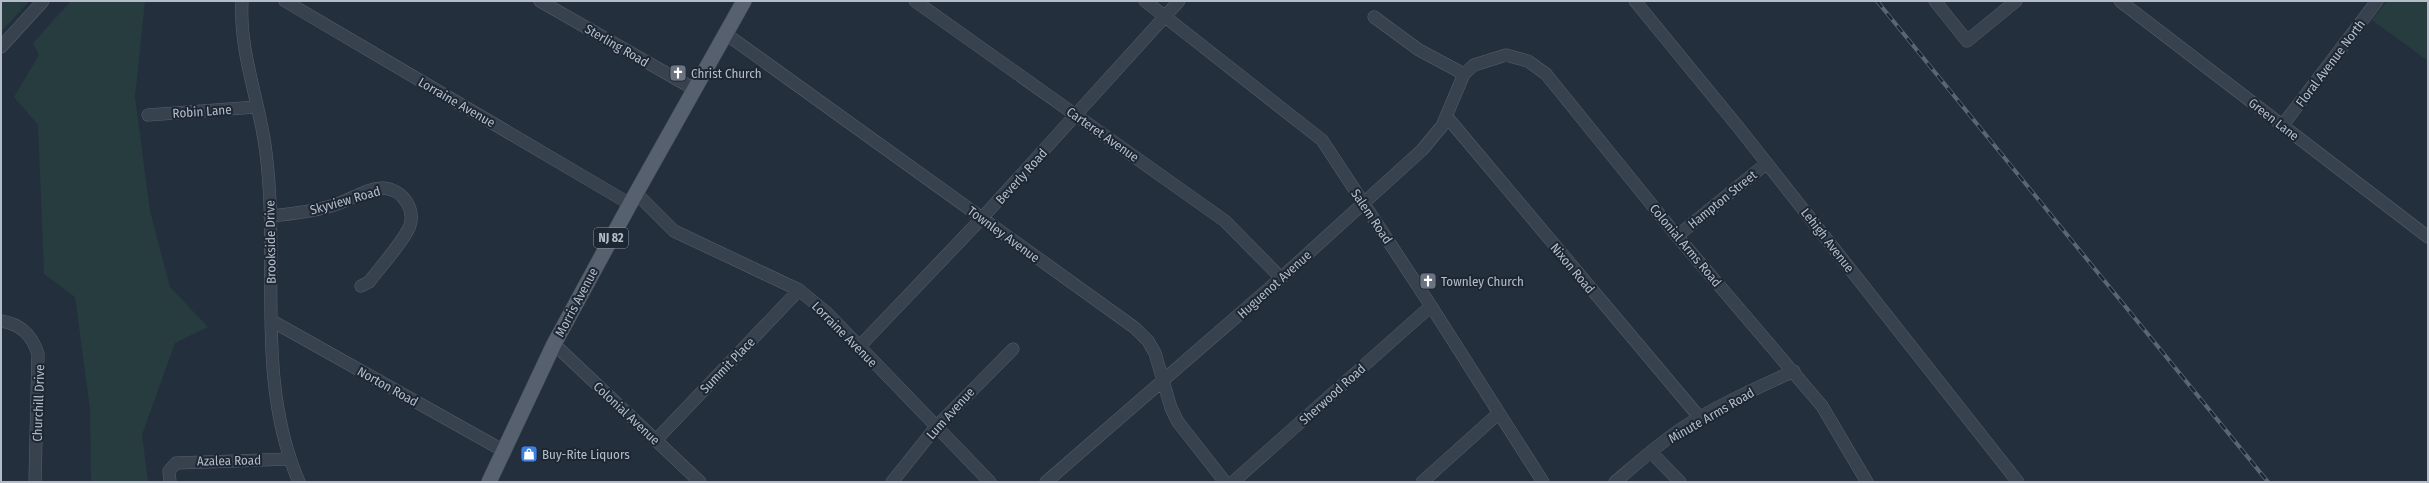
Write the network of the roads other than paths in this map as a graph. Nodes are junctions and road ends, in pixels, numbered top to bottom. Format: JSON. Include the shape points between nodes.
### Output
{"nodes":[{"id":1,"x":43,"y":1,"type":"edge"},
{"id":2,"x":242,"y":1,"type":"edge"},
{"id":3,"x":285,"y":1,"type":"edge"},
{"id":4,"x":540,"y":1,"type":"edge"},
{"id":5,"x":744,"y":1,"type":"edge"},
{"id":6,"x":915,"y":1,"type":"edge"},
{"id":7,"x":1145,"y":1,"type":"edge"},
{"id":8,"x":1179,"y":1,"type":"edge"},
{"id":9,"x":1635,"y":1,"type":"edge"},
{"id":10,"x":1935,"y":1,"type":"edge"},
{"id":11,"x":2016,"y":1,"type":"edge"},
{"id":12,"x":2120,"y":1,"type":"edge"},
{"id":13,"x":2377,"y":1,"type":"edge"},
{"id":14,"x":1165,"y":16,"type":"junction"},
{"id":15,"x":1374,"y":17,"type":"dead end"},
{"id":16,"x":726,"y":34,"type":"junction"},
{"id":17,"x":1,"y":47,"type":"edge"},
{"id":18,"x":1474,"y":64,"type":"joint"},
{"id":19,"x":1464,"y":74,"type":"junction"},
{"id":20,"x":694,"y":89,"type":"junction"},
{"id":21,"x":257,"y":107,"type":"junction"},
{"id":22,"x":148,"y":115,"type":"dead end"},
{"id":23,"x":1076,"y":115,"type":"junction"},
{"id":24,"x":1447,"y":117,"type":"junction"},
{"id":25,"x":2282,"y":126,"type":"junction"},
{"id":26,"x":1767,"y":163,"type":"junction"},
{"id":27,"x":633,"y":198,"type":"junction"},
{"id":28,"x":1362,"y":203,"type":"junction"},
{"id":29,"x":270,"y":216,"type":"junction"},
{"id":30,"x":982,"y":218,"type":"junction"},
{"id":31,"x":1677,"y":236,"type":"junction"},
{"id":32,"x":2428,"y":237,"type":"edge"},
{"id":33,"x":1282,"y":278,"type":"junction"},
{"id":34,"x":361,"y":286,"type":"dead end"},
{"id":35,"x":799,"y":290,"type":"junction"},
{"id":36,"x":1431,"y":306,"type":"junction"},
{"id":37,"x":1,"y":321,"type":"edge"},
{"id":38,"x":272,"y":321,"type":"junction"},
{"id":39,"x":554,"y":344,"type":"junction"},
{"id":40,"x":859,"y":347,"type":"junction"},
{"id":41,"x":1013,"y":349,"type":"dead end"},
{"id":42,"x":1794,"y":371,"type":"junction"},
{"id":43,"x":1163,"y":381,"type":"junction"},
{"id":44,"x":1499,"y":413,"type":"junction"},
{"id":45,"x":1700,"y":418,"type":"junction"},
{"id":46,"x":936,"y":427,"type":"junction"},
{"id":47,"x":656,"y":440,"type":"junction"},
{"id":48,"x":504,"y":451,"type":"junction"},
{"id":49,"x":1651,"y":452,"type":"junction"},
{"id":50,"x":289,"y":459,"type":"junction"},
{"id":51,"x":493,"y":480,"type":"edge"},
{"id":52,"x":35,"y":482,"type":"edge"},
{"id":53,"x":170,"y":482,"type":"edge"},
{"id":54,"x":299,"y":482,"type":"edge"},
{"id":55,"x":700,"y":482,"type":"edge"},
{"id":56,"x":892,"y":482,"type":"edge"},
{"id":57,"x":990,"y":482,"type":"edge"},
{"id":58,"x":1046,"y":482,"type":"edge"},
{"id":59,"x":1225,"y":482,"type":"edge"},
{"id":60,"x":1233,"y":482,"type":"edge"},
{"id":61,"x":1422,"y":482,"type":"edge"},
{"id":62,"x":1542,"y":482,"type":"edge"},
{"id":63,"x":1614,"y":482,"type":"edge"},
{"id":64,"x":1680,"y":482,"type":"edge"},
{"id":65,"x":1867,"y":482,"type":"edge"},
{"id":66,"x":2018,"y":482,"type":"edge"}],
"edges":[{"from":1,"to":17,"type":"street"},
{"from":2,"to":21,"type":"street","name":"Brookside Drive","via":[[245,56]]},
{"from":3,"to":27,"type":"street","name":"Lorraine Avenue"},
{"from":4,"to":20,"type":"street","name":"Sterling Road"},
{"from":5,"to":16,"type":"main road","name":"Morris Avenue","number":"NJ 82"},
{"from":6,"to":23,"type":"street","name":"Carteret Avenue"},
{"from":7,"to":14,"type":"street","name":"Salem Road"},
{"from":8,"to":14,"type":"street","name":"Beverly Road"},
{"from":9,"to":26,"type":"street","name":"Lehigh Avenue"},
{"from":10,"to":11,"type":"street","via":[[1967,41]]},
{"from":12,"to":25,"type":"street","name":"Green Lane"},
{"from":13,"to":25,"type":"street","name":"Floral Avenue North"},
{"from":14,"to":23,"type":"street","name":"Beverly Road"},
{"from":14,"to":28,"type":"street","name":"Salem Road","via":[[1322,140]]},
{"from":15,"to":19,"type":"street","via":[[1419,50]]},
{"from":16,"to":20,"type":"main road","name":"Morris Avenue","number":"NJ 82"},
{"from":16,"to":30,"type":"street","name":"Townley Avenue"},
{"from":18,"to":19,"type":"street","name":"Huguenot Avenue"},
{"from":18,"to":31,"type":"street","name":"Colonial Arms Road","via":[[1506,55],[1528,61],[1538,67]]},
{"from":19,"to":24,"type":"street","name":"Huguenot Avenue"},
{"from":20,"to":27,"type":"main road","name":"Morris Avenue","number":"NJ 82"},
{"from":21,"to":22,"type":"street","name":"Robin Lane"},
{"from":21,"to":29,"type":"street","name":"Brookside Drive","via":[[266,154]]},
{"from":23,"to":30,"type":"street","name":"Beverly Road"},
{"from":23,"to":33,"type":"street","name":"Carteret Avenue","via":[[1225,221]]},
{"from":24,"to":28,"type":"street","name":"Huguenot Avenue","via":[[1422,150]]},
{"from":24,"to":45,"type":"street","name":"Nixon Road"},
{"from":25,"to":32,"type":"street","name":"Green Lane"},
{"from":26,"to":31,"type":"street","name":"Hampton Street"},
{"from":26,"to":66,"type":"street","name":"Lehigh Avenue"},
{"from":27,"to":35,"type":"street","name":"Lorraine Avenue","via":[[674,230]]},
{"from":27,"to":39,"type":"main road","name":"Morris Avenue","number":"NJ 82"},
{"from":28,"to":33,"type":"street","name":"Huguenot Avenue"},
{"from":28,"to":36,"type":"street","name":"Salem Road"},
{"from":29,"to":34,"type":"street","name":"Skyview Road","via":[[332,206],[381,188],[390,189],[402,196],[411,212],[407,231],[369,282]]},
{"from":29,"to":38,"type":"street","name":"Brookside Drive"},
{"from":30,"to":40,"type":"street","name":"Beverly Road"},
{"from":30,"to":43,"type":"street","name":"Townley Avenue","via":[[1134,328],[1148,341],[1155,353]]},
{"from":31,"to":42,"type":"street","name":"Colonial Arms Road"},
{"from":33,"to":43,"type":"street","name":"Huguenot Avenue"},
{"from":35,"to":40,"type":"street","name":"Lorraine Avenue","via":[[828,313]]},
{"from":35,"to":47,"type":"street","name":"Summit Place"},
{"from":36,"to":44,"type":"street","name":"Salem Road"},
{"from":36,"to":60,"type":"street","name":"Sherwood Road"},
{"from":37,"to":52,"type":"street","name":"Churchill Drive","via":[[26,331],[34,342],[38,354]]},
{"from":38,"to":48,"type":"street","name":"Norton Road"},
{"from":38,"to":50,"type":"street","name":"Brookside Drive","via":[[273,382]]},
{"from":39,"to":47,"type":"street","name":"Colonial Avenue"},
{"from":39,"to":48,"type":"main road","name":"Morris Avenue","number":"NJ 82"},
{"from":40,"to":46,"type":"street","name":"Lorraine Avenue"},
{"from":41,"to":46,"type":"street","name":"Lum Avenue"},
{"from":42,"to":45,"type":"street","name":"Minute Arms Road"},
{"from":42,"to":65,"type":"street","name":"Colonial Arms Road","via":[[1822,406]]},
{"from":43,"to":58,"type":"street","name":"Huguenot Avenue"},
{"from":43,"to":59,"type":"street","name":"Townley Avenue","via":[[1178,422]]},
{"from":44,"to":61,"type":"street"},
{"from":44,"to":62,"type":"street","name":"Salem Road"},
{"from":45,"to":49,"type":"street","name":"Minute Arms Road"},
{"from":46,"to":56,"type":"street","name":"Lum Avenue"},
{"from":46,"to":57,"type":"street","name":"Lorraine Avenue"},
{"from":47,"to":55,"type":"street","name":"Colonial Avenue"},
{"from":48,"to":51,"type":"main road","name":"Morris Avenue","number":"NJ 82"},
{"from":49,"to":63,"type":"street","name":"Minute Arms Road"},
{"from":49,"to":64,"type":"street"},
{"from":50,"to":53,"type":"street","name":"Azalea Road","via":[[182,462],[170,467]]},
{"from":50,"to":54,"type":"street","name":"Brookside Drive"}]}
